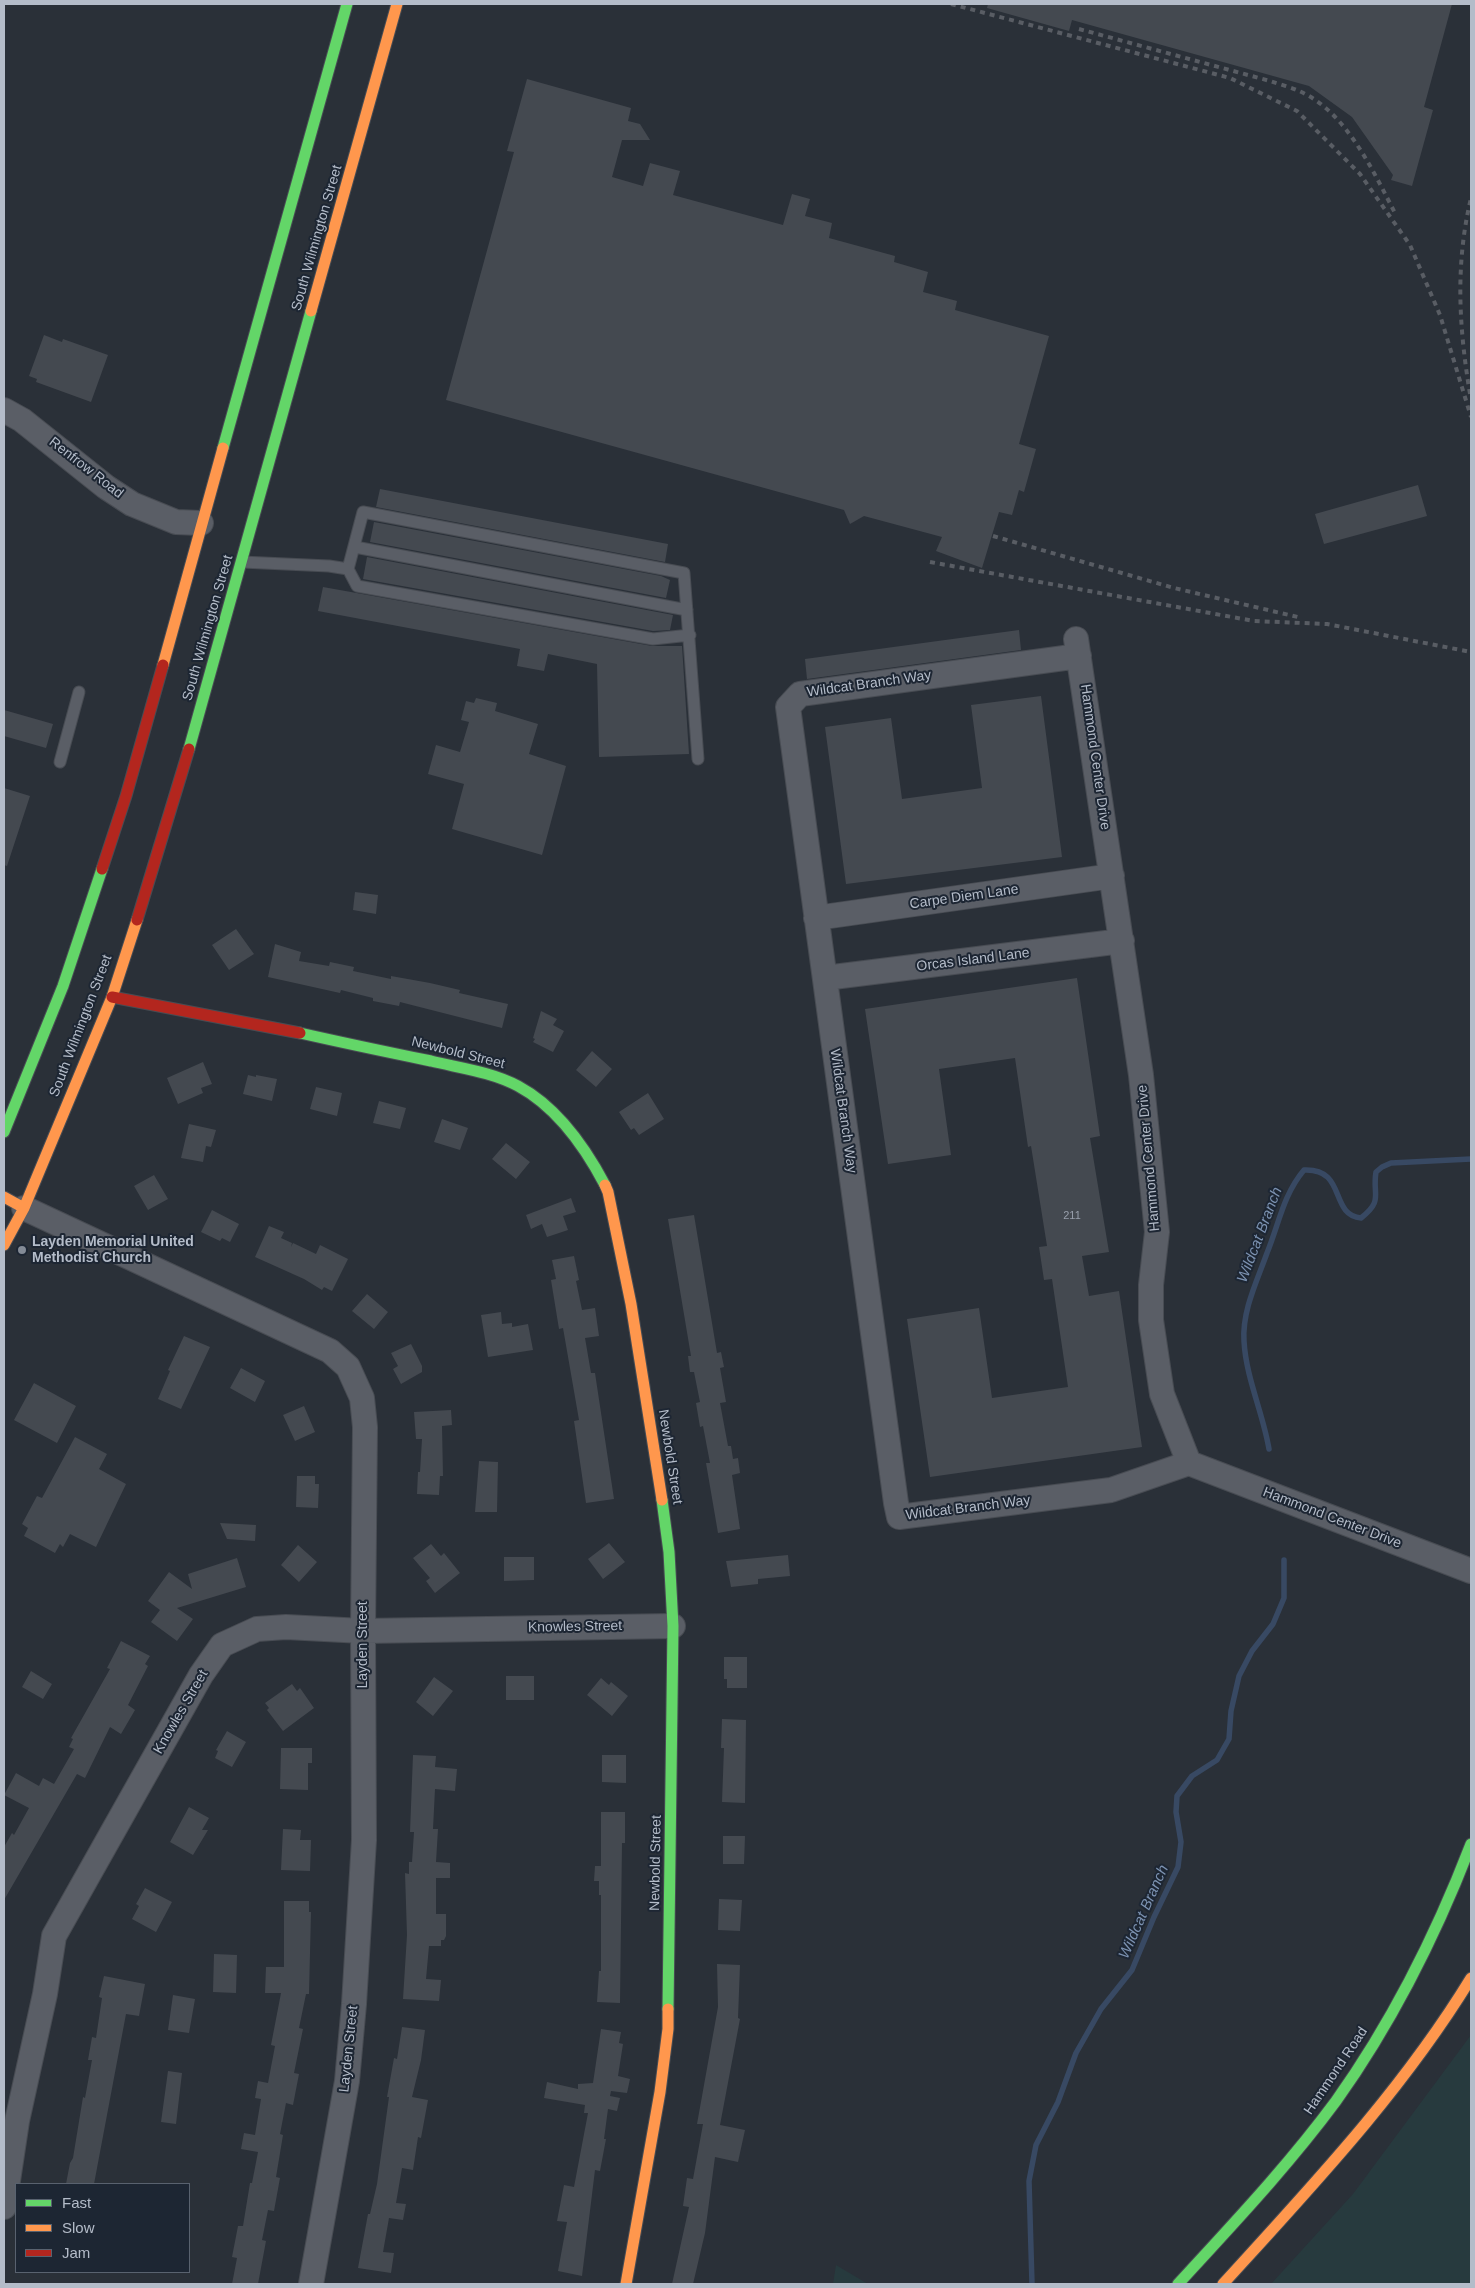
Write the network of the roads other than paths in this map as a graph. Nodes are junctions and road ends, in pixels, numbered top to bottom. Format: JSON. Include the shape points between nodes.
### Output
{"nodes":[{"id":1,"x":347,"y":4,"type":"edge"},
{"id":2,"x":397,"y":4,"type":"edge"},
{"id":3,"x":4,"y":410,"type":"edge"},
{"id":4,"x":201,"y":523,"type":"junction"},
{"id":5,"x":355,"y":546,"type":"junction"},
{"id":6,"x":242,"y":562,"type":"junction"},
{"id":7,"x":348,"y":569,"type":"junction"},
{"id":8,"x":687,"y":610,"type":"junction"},
{"id":9,"x":690,"y":635,"type":"junction"},
{"id":10,"x":1078,"y":648,"type":"joint"},
{"id":11,"x":79,"y":692,"type":"dead end"},
{"id":12,"x":698,"y":759,"type":"dead end"},
{"id":13,"x":60,"y":762,"type":"dead end"},
{"id":14,"x":1112,"y":876,"type":"junction"},
{"id":15,"x":816,"y":918,"type":"junction"},
{"id":16,"x":1122,"y":941,"type":"junction"},
{"id":17,"x":825,"y":978,"type":"junction"},
{"id":18,"x":112,"y":997,"type":"junction"},
{"id":19,"x":4,"y":1132,"type":"edge"},
{"id":20,"x":14,"y":1202,"type":"edge"},
{"id":21,"x":4,"y":1245,"type":"edge"},
{"id":22,"x":1189,"y":1463,"type":"junction"},
{"id":23,"x":1471,"y":1571,"type":"edge"},
{"id":24,"x":673,"y":1626,"type":"junction"},
{"id":25,"x":363,"y":1631,"type":"junction"},
{"id":26,"x":1471,"y":1844,"type":"edge"},
{"id":27,"x":1471,"y":1978,"type":"edge"},
{"id":28,"x":4,"y":2207,"type":"edge"},
{"id":29,"x":311,"y":2284,"type":"edge"},
{"id":30,"x":626,"y":2284,"type":"edge"},
{"id":31,"x":1178,"y":2284,"type":"edge"},
{"id":32,"x":1223,"y":2284,"type":"edge"}],
"edges":[{"from":1,"to":4,"type":"main road"},
{"from":2,"to":6,"type":"main road","name":"South Wilmington Street"},
{"from":3,"to":4,"type":"street","name":"Renfrow Road","via":[[22,420],[132,504],[176,522]]},
{"from":4,"to":19,"type":"main road","via":[[126,796],[63,986]]},
{"from":5,"to":7,"type":"lane"},
{"from":5,"to":8,"type":"lane"},
{"from":5,"to":8,"type":"lane","via":[[363,512],[616,560],[684,574]]},
{"from":6,"to":7,"type":"lane"},
{"from":6,"to":18,"type":"main road","name":"South Wilmington Street","via":[[171,813]]},
{"from":7,"to":9,"type":"lane","via":[[357,586],[653,639]]},
{"from":8,"to":9,"type":"lane"},
{"from":9,"to":12,"type":"lane"},
{"from":10,"to":14,"type":"street","name":"Hammond Center Drive"},
{"from":10,"to":15,"type":"street","name":"Wildcat Branch Way","via":[[800,694],[788,707]]},
{"from":11,"to":13,"type":"lane"},
{"from":14,"to":15,"type":"street","name":"Carpe Diem Lane"},
{"from":14,"to":16,"type":"street","name":"Hammond Center Drive"},
{"from":15,"to":17,"type":"street","name":"Wildcat Branch Way"},
{"from":16,"to":17,"type":"street","name":"Orcas Island Lane"},
{"from":16,"to":22,"type":"street","name":"Hammond Center Drive","via":[[1141,1075],[1157,1232],[1151,1320],[1162,1394]]},
{"from":17,"to":22,"type":"street","name":"Wildcat Branch Way","via":[[899,1517],[1111,1490]]},
{"from":18,"to":20,"type":"main road","name":"South Wilmington Street"},
{"from":18,"to":24,"type":"main road","name":"Newbold Street","via":[[486,1073],[518,1086],[541,1102],[563,1124],[592,1160],[608,1192],[631,1304],[670,1552]]},
{"from":20,"to":21,"type":"main road","name":"South Wilmington Street"},
{"from":20,"to":25,"type":"street","name":"Layden Street","via":[[305,1338],[330,1351],[348,1367],[362,1398],[365,1427]]},
{"from":22,"to":23,"type":"street","name":"Hammond Center Drive"},
{"from":24,"to":25,"type":"street","name":"Knowles Street"},
{"from":24,"to":30,"type":"main road","name":"Newbold Street","via":[[668,2029]]},
{"from":25,"to":28,"type":"street","name":"Knowles Street","via":[[286,1627],[257,1629],[222,1645],[201,1676],[54,1936],[17,2122]]},
{"from":25,"to":29,"type":"street","name":"Layden Street","via":[[364,1840],[354,2004],[347,2081]]},
{"from":26,"to":31,"type":"main road","name":"Hammond Road","via":[[1455,1887],[1390,2017],[1351,2078],[1311,2134]]},
{"from":27,"to":32,"type":"main road","via":[[1385,2101]]}]}
